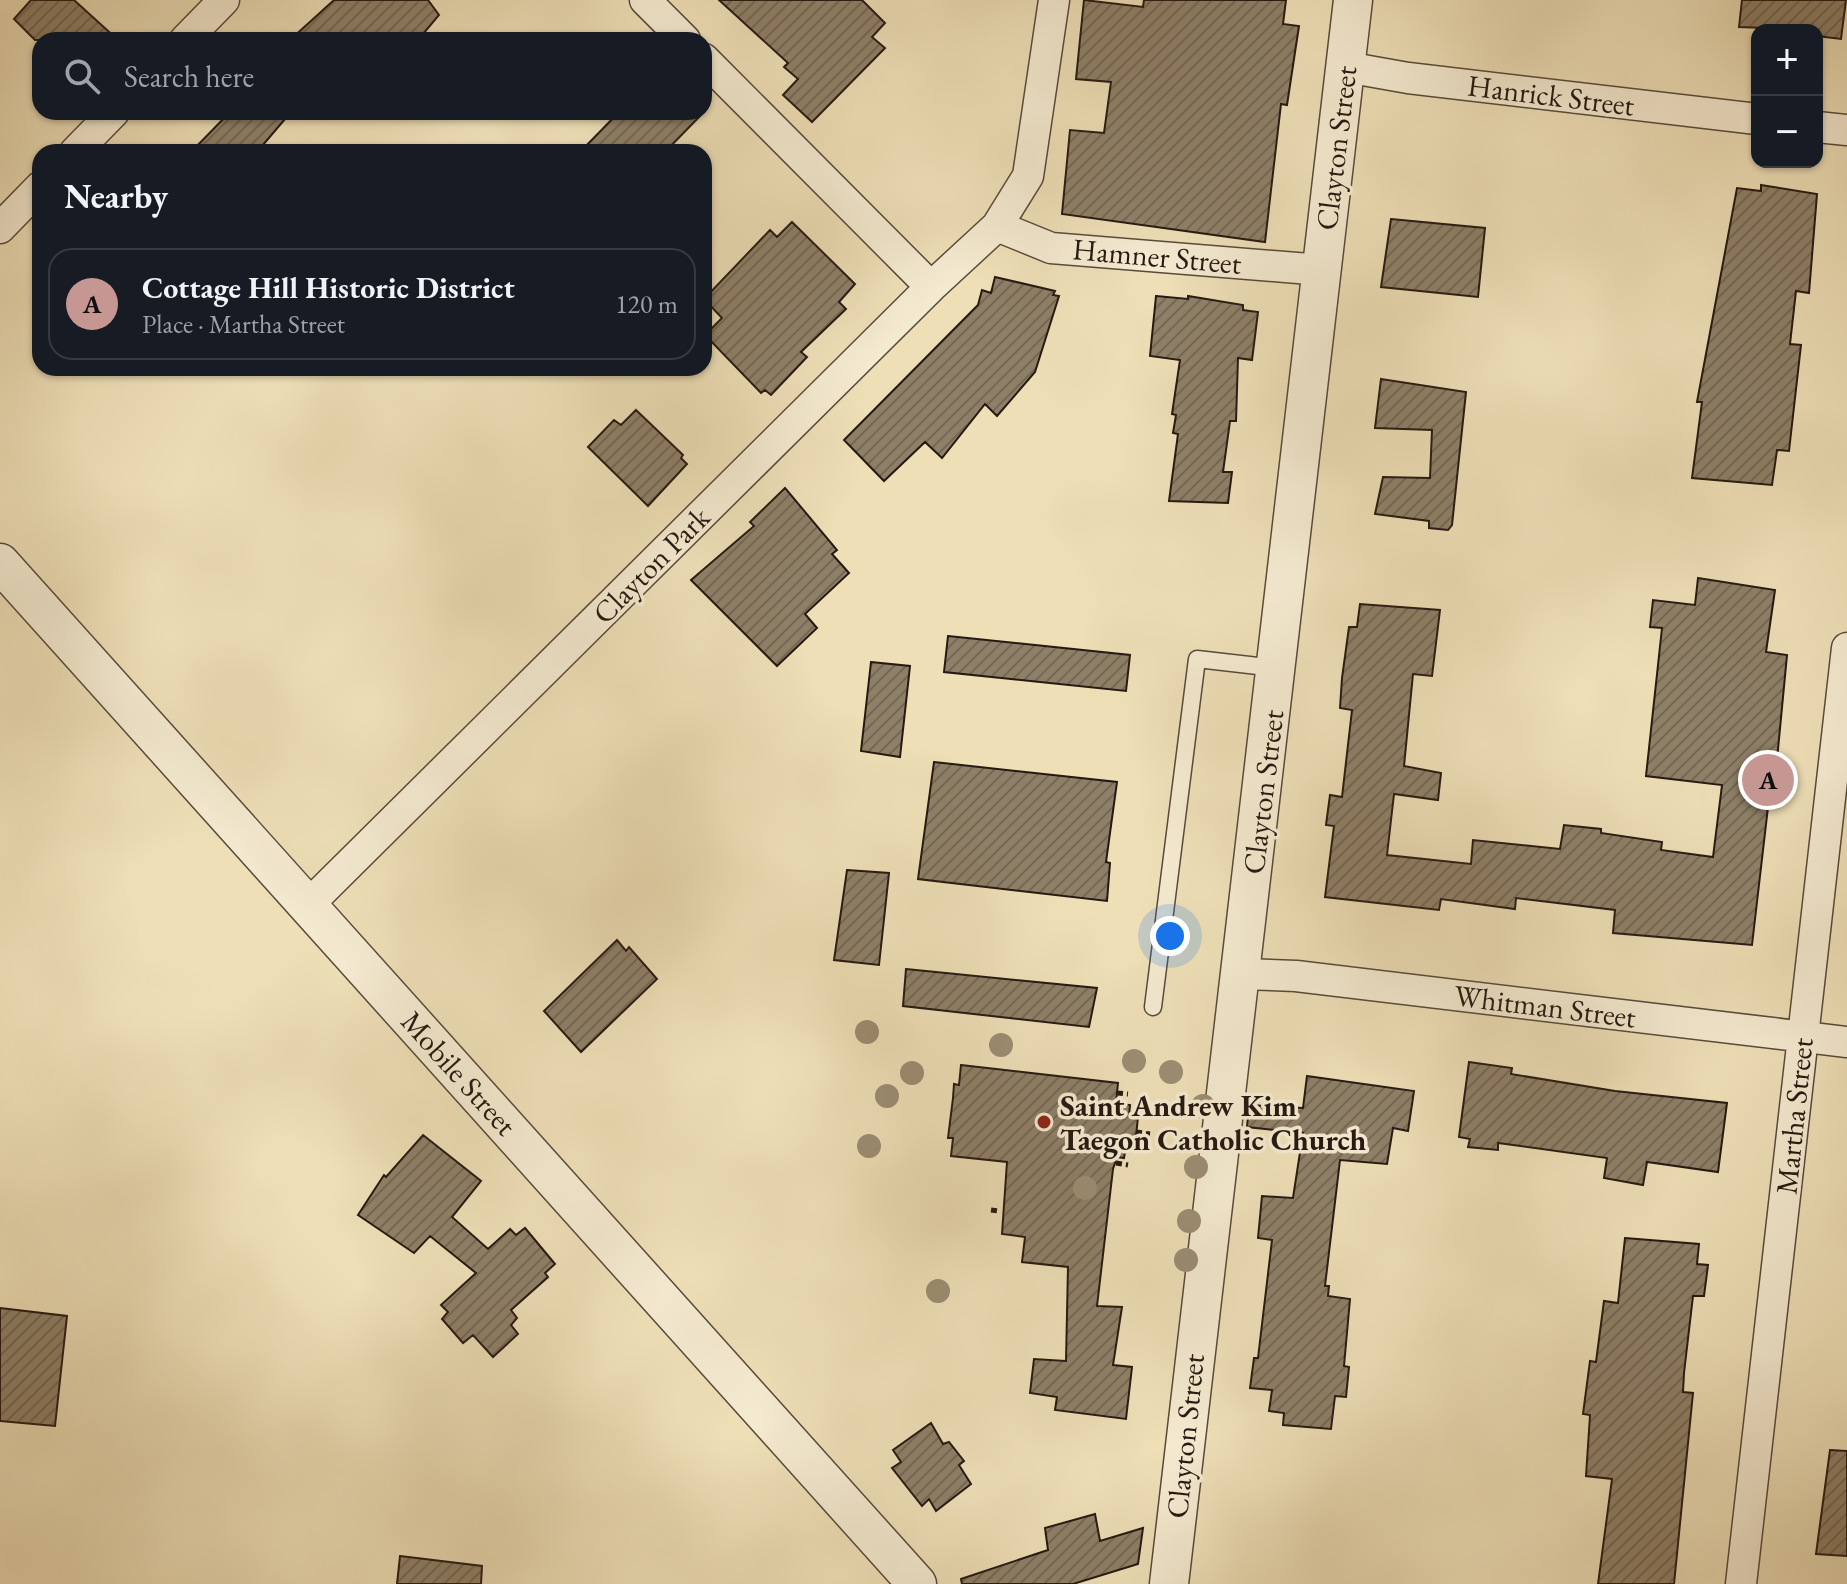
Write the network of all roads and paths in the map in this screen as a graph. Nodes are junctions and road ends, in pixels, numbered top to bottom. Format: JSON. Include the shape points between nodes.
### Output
{"nodes":[{"id":1,"x":224,"y":0,"type":"edge"},
{"id":2,"x":645,"y":0,"type":"edge"},
{"id":3,"x":1054,"y":0,"type":"edge"},
{"id":4,"x":1353,"y":0,"type":"edge"},
{"id":5,"x":193,"y":32,"type":"edge"},
{"id":6,"x":677,"y":32,"type":"edge"},
{"id":7,"x":712,"y":67,"type":"edge"},
{"id":8,"x":1346,"y":67,"type":"junction"},
{"id":9,"x":1751,"y":118,"type":"edge"},
{"id":10,"x":106,"y":120,"type":"edge"},
{"id":11,"x":1823,"y":128,"type":"edge"},
{"id":12,"x":1847,"y":130,"type":"edge"},
{"id":13,"x":83,"y":144,"type":"edge"},
{"id":14,"x":32,"y":195,"type":"edge"},
{"id":15,"x":997,"y":226,"type":"junction"},
{"id":16,"x":0,"y":228,"type":"edge"},
{"id":17,"x":1322,"y":270,"type":"junction"},
{"id":18,"x":931,"y":287,"type":"junction"},
{"id":19,"x":0,"y":563,"type":"edge"},
{"id":20,"x":1847,"y":648,"type":"edge"},
{"id":21,"x":1277,"y":669,"type":"junction"},
{"id":22,"x":308,"y":905,"type":"junction"},
{"id":23,"x":1242,"y":974,"type":"junction"},
{"id":24,"x":1153,"y":1007,"type":"dead end"},
{"id":25,"x":1802,"y":1037,"type":"junction"},
{"id":26,"x":1847,"y":1042,"type":"edge"},
{"id":27,"x":1117,"y":1093,"type":"dead end"},
{"id":28,"x":1128,"y":1094,"type":"dead end"},
{"id":29,"x":1136,"y":1132,"type":"dead end"},
{"id":30,"x":1150,"y":1134,"type":"dead end"},
{"id":31,"x":1116,"y":1163,"type":"dead end"},
{"id":32,"x":1128,"y":1165,"type":"dead end"},
{"id":33,"x":917,"y":1584,"type":"edge"},
{"id":34,"x":1169,"y":1584,"type":"edge"},
{"id":35,"x":1741,"y":1584,"type":"edge"}],
"edges":[{"from":1,"to":5,"type":"street"},
{"from":2,"to":6,"type":"street"},
{"from":3,"to":15,"type":"street","name":"Clayton Park","via":[[1031,165]]},
{"from":4,"to":8,"type":"street","name":"Clayton Street"},
{"from":7,"to":18,"type":"street"},
{"from":8,"to":9,"type":"street","name":"Hanrick Street"},
{"from":8,"to":17,"type":"street","name":"Clayton Street"},
{"from":10,"to":13,"type":"street"},
{"from":11,"to":12,"type":"street"},
{"from":14,"to":16,"type":"street"},
{"from":15,"to":17,"type":"street","name":"Hamner Street","via":[[1051,248]]},
{"from":15,"to":18,"type":"street","name":"Clayton Park"},
{"from":17,"to":21,"type":"street","name":"Clayton Street"},
{"from":18,"to":22,"type":"street","name":"Clayton Park"},
{"from":19,"to":22,"type":"street","name":"Mobile Street"},
{"from":20,"to":25,"type":"street","name":"Martha Street"},
{"from":21,"to":23,"type":"street","name":"Clayton Street"},
{"from":21,"to":24,"type":"lane","via":[[1197,659]]},
{"from":22,"to":33,"type":"street","name":"Mobile Street"},
{"from":23,"to":25,"type":"street","name":"Whitman Street","via":[[1296,976]]},
{"from":23,"to":34,"type":"street","name":"Clayton Street"},
{"from":25,"to":26,"type":"street","name":"Whitman Street"},
{"from":25,"to":35,"type":"street","name":"Martha Street"},
{"from":27,"to":28,"type":"path"},
{"from":29,"to":30,"type":"path"},
{"from":31,"to":32,"type":"path"}]}
